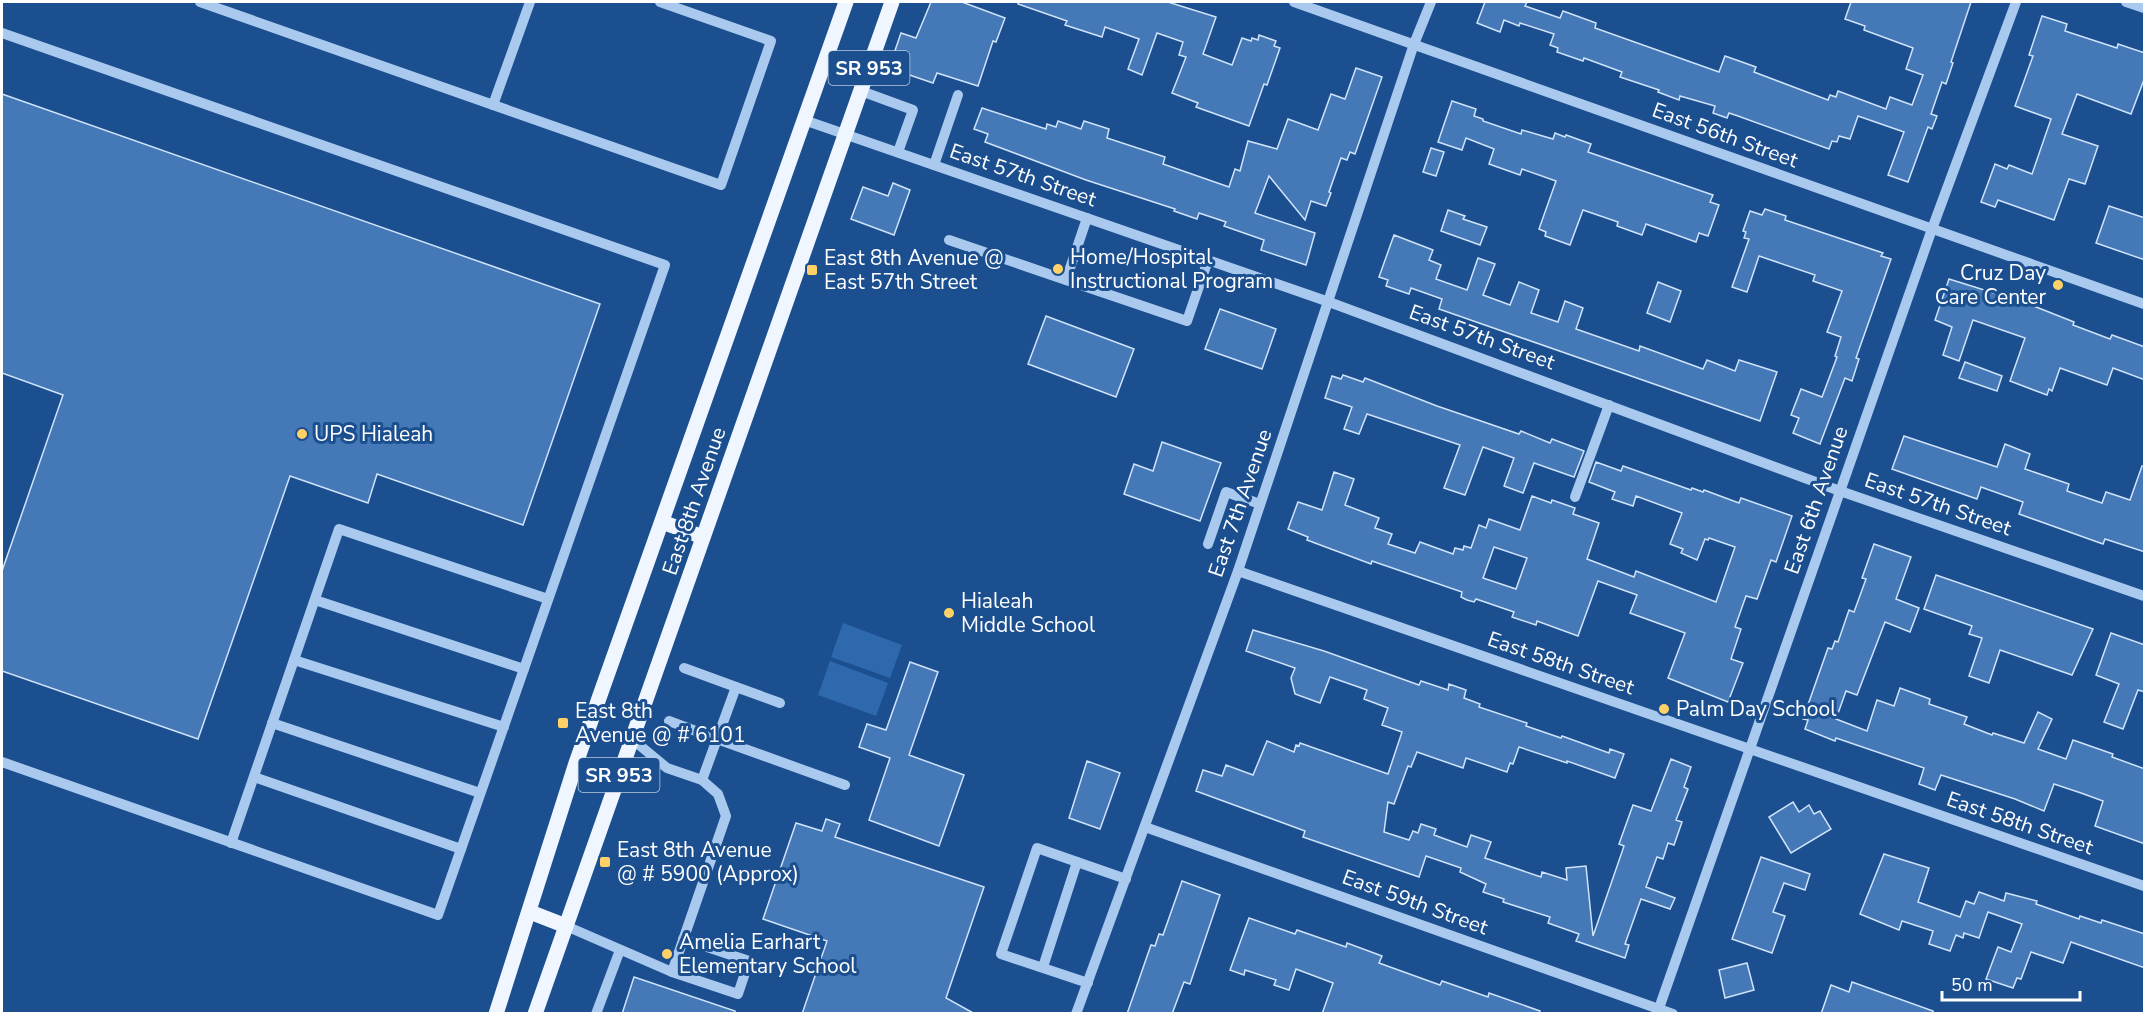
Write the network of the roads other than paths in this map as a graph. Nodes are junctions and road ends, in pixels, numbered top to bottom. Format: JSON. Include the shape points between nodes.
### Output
{"nodes":[{"id":1,"x":200,"y":2,"type":"edge"},
{"id":2,"x":530,"y":2,"type":"edge"},
{"id":3,"x":660,"y":2,"type":"edge"},
{"id":4,"x":846,"y":2,"type":"edge"},
{"id":5,"x":892,"y":2,"type":"edge"},
{"id":6,"x":1294,"y":2,"type":"edge"},
{"id":7,"x":1431,"y":2,"type":"edge"},
{"id":8,"x":2016,"y":2,"type":"edge"},
{"id":9,"x":2126,"y":2,"type":"edge"},
{"id":10,"x":2145,"y":8,"type":"edge"},
{"id":11,"x":2,"y":33,"type":"edge"},
{"id":12,"x":1414,"y":45,"type":"junction"},
{"id":13,"x":861,"y":91,"type":"junction"},
{"id":14,"x":957,"y":95,"type":"dead end"},
{"id":15,"x":493,"y":105,"type":"junction"},
{"id":16,"x":804,"y":120,"type":"junction"},
{"id":17,"x":846,"y":134,"type":"junction"},
{"id":18,"x":898,"y":152,"type":"junction"},
{"id":19,"x":934,"y":165,"type":"junction"},
{"id":20,"x":1087,"y":218,"type":"junction"},
{"id":21,"x":1932,"y":229,"type":"junction"},
{"id":22,"x":949,"y":240,"type":"dead end"},
{"id":23,"x":1208,"y":260,"type":"junction"},
{"id":24,"x":1066,"y":280,"type":"junction"},
{"id":25,"x":1329,"y":302,"type":"junction"},
{"id":26,"x":2145,"y":303,"type":"edge"},
{"id":27,"x":1609,"y":405,"type":"junction"},
{"id":28,"x":1840,"y":491,"type":"junction"},
{"id":29,"x":1575,"y":497,"type":"dead end"},
{"id":30,"x":1260,"y":504,"type":"junction"},
{"id":31,"x":662,"y":522,"type":"junction"},
{"id":32,"x":704,"y":537,"type":"junction"},
{"id":33,"x":1208,"y":544,"type":"dead end"},
{"id":34,"x":1238,"y":571,"type":"junction"},
{"id":35,"x":2145,"y":596,"type":"edge"},
{"id":36,"x":548,"y":599,"type":"junction"},
{"id":37,"x":315,"y":600,"type":"junction"},
{"id":38,"x":294,"y":660,"type":"junction"},
{"id":39,"x":684,"y":668,"type":"dead end"},
{"id":40,"x":524,"y":669,"type":"junction"},
{"id":41,"x":736,"y":687,"type":"junction"},
{"id":42,"x":780,"y":702,"type":"dead end"},
{"id":43,"x":669,"y":721,"type":"dead end"},
{"id":44,"x":272,"y":723,"type":"junction"},
{"id":45,"x":504,"y":727,"type":"junction"},
{"id":46,"x":632,"y":739,"type":"junction"},
{"id":47,"x":717,"y":739,"type":"junction"},
{"id":48,"x":1750,"y":750,"type":"junction"},
{"id":49,"x":2,"y":762,"type":"edge"},
{"id":50,"x":254,"y":777,"type":"junction"},
{"id":51,"x":702,"y":780,"type":"junction"},
{"id":52,"x":845,"y":785,"type":"dead end"},
{"id":53,"x":480,"y":793,"type":"junction"},
{"id":54,"x":1145,"y":826,"type":"junction"},
{"id":55,"x":231,"y":843,"type":"junction"},
{"id":56,"x":461,"y":849,"type":"junction"},
{"id":57,"x":1077,"y":862,"type":"junction"},
{"id":58,"x":1126,"y":879,"type":"junction"},
{"id":59,"x":2145,"y":886,"type":"edge"},
{"id":60,"x":530,"y":912,"type":"junction"},
{"id":61,"x":566,"y":926,"type":"junction"},
{"id":62,"x":683,"y":939,"type":"junction"},
{"id":63,"x":620,"y":950,"type":"junction"},
{"id":64,"x":1043,"y":967,"type":"junction"},
{"id":65,"x":672,"y":972,"type":"junction"},
{"id":66,"x":1088,"y":983,"type":"junction"},
{"id":67,"x":1658,"y":1011,"type":"edge"},
{"id":68,"x":496,"y":1014,"type":"edge"},
{"id":69,"x":535,"y":1014,"type":"edge"},
{"id":70,"x":596,"y":1014,"type":"edge"},
{"id":71,"x":1076,"y":1014,"type":"edge"},
{"id":72,"x":1673,"y":1014,"type":"edge"}],
"edges":[{"from":1,"to":15,"type":"street"},
{"from":2,"to":15,"type":"street"},
{"from":3,"to":15,"type":"street","via":[[771,41],[721,185]]},
{"from":4,"to":16,"type":"main road","name":"East 8th Avenue","number":"SR 953"},
{"from":5,"to":13,"type":"main road","name":"East 8th Avenue","number":"SR 953"},
{"from":6,"to":12,"type":"street","name":"East 56th Street"},
{"from":7,"to":12,"type":"street","name":"East 7th Avenue"},
{"from":8,"to":21,"type":"street","name":"East 6th Avenue"},
{"from":9,"to":10,"type":"street"},
{"from":11,"to":36,"type":"street","via":[[665,265]]},
{"from":12,"to":21,"type":"street","name":"East 56th Street"},
{"from":12,"to":25,"type":"street","name":"East 7th Avenue"},
{"from":13,"to":17,"type":"main road","name":"East 8th Avenue","number":"SR 953"},
{"from":13,"to":18,"type":"street","via":[[913,110]]},
{"from":14,"to":19,"type":"street"},
{"from":16,"to":17,"type":"street","name":"East 57th Street"},
{"from":16,"to":31,"type":"main road","name":"East 8th Avenue","number":"SR 953"},
{"from":17,"to":18,"type":"street","name":"East 57th Street"},
{"from":17,"to":32,"type":"main road","name":"East 8th Avenue","number":"SR 953"},
{"from":18,"to":19,"type":"street","name":"East 57th Street"},
{"from":19,"to":20,"type":"street","name":"East 57th Street"},
{"from":20,"to":23,"type":"street","name":"East 57th Street"},
{"from":20,"to":24,"type":"street"},
{"from":21,"to":26,"type":"street","name":"East 56th Street"},
{"from":21,"to":28,"type":"street","name":"East 6th Avenue"},
{"from":22,"to":24,"type":"street"},
{"from":23,"to":24,"type":"street","via":[[1187,321]]},
{"from":23,"to":25,"type":"street","name":"East 57th Street"},
{"from":25,"to":27,"type":"street","name":"East 57th Street"},
{"from":25,"to":30,"type":"street","name":"East 7th Avenue"},
{"from":27,"to":28,"type":"street","name":"East 57th Street"},
{"from":27,"to":29,"type":"street"},
{"from":28,"to":35,"type":"street","name":"East 57th Street"},
{"from":28,"to":48,"type":"street","name":"East 6th Avenue"},
{"from":30,"to":33,"type":"street","via":[[1226,492]]},
{"from":30,"to":34,"type":"street","name":"East 7th Avenue"},
{"from":31,"to":32,"type":"main road"},
{"from":31,"to":60,"type":"main road","name":"East 8th Avenue","number":"SR 953","via":[[576,763]]},
{"from":32,"to":46,"type":"main road","name":"East 8th Avenue","number":"SR 953"},
{"from":34,"to":48,"type":"street","name":"East 58th Street"},
{"from":34,"to":54,"type":"street","name":"East 7th Avenue"},
{"from":36,"to":37,"type":"street","via":[[339,529]]},
{"from":36,"to":40,"type":"street"},
{"from":37,"to":38,"type":"street"},
{"from":37,"to":40,"type":"street"},
{"from":38,"to":44,"type":"street"},
{"from":38,"to":45,"type":"street"},
{"from":39,"to":41,"type":"street"},
{"from":40,"to":45,"type":"street"},
{"from":41,"to":42,"type":"street"},
{"from":41,"to":47,"type":"street"},
{"from":43,"to":47,"type":"street"},
{"from":44,"to":50,"type":"street"},
{"from":44,"to":53,"type":"street"},
{"from":45,"to":53,"type":"street"},
{"from":46,"to":51,"type":"street","via":[[667,768]]},
{"from":46,"to":61,"type":"main road","name":"East 8th Avenue","number":"SR 953"},
{"from":47,"to":51,"type":"street"},
{"from":47,"to":52,"type":"street"},
{"from":48,"to":59,"type":"street","name":"East 58th Street"},
{"from":48,"to":67,"type":"street","name":"East 6th Avenue"},
{"from":49,"to":55,"type":"street"},
{"from":50,"to":55,"type":"street"},
{"from":50,"to":56,"type":"street"},
{"from":51,"to":62,"type":"street","via":[[718,794],[726,816]]},
{"from":53,"to":56,"type":"street"},
{"from":54,"to":58,"type":"street","name":"East 7th Avenue"},
{"from":54,"to":67,"type":"street","name":"East 59th Street"},
{"from":55,"to":56,"type":"street","via":[[438,915]]},
{"from":57,"to":58,"type":"street"},
{"from":57,"to":64,"type":"street"},
{"from":57,"to":64,"type":"street","via":[[1037,848],[1001,954]]},
{"from":58,"to":66,"type":"street","name":"East 7th Avenue"},
{"from":60,"to":61,"type":"main road"},
{"from":60,"to":68,"type":"main road","name":"East 8th Avenue","number":"SR 953"},
{"from":61,"to":63,"type":"street"},
{"from":61,"to":69,"type":"main road","name":"East 8th Avenue","number":"SR 953"},
{"from":62,"to":65,"type":"street"},
{"from":62,"to":65,"type":"street","via":[[749,961],[738,994]]},
{"from":63,"to":65,"type":"street"},
{"from":63,"to":70,"type":"street"},
{"from":64,"to":66,"type":"street"},
{"from":66,"to":71,"type":"street","name":"East 7th Avenue"},
{"from":67,"to":72,"type":"street","name":"East 59th Street"}]}
